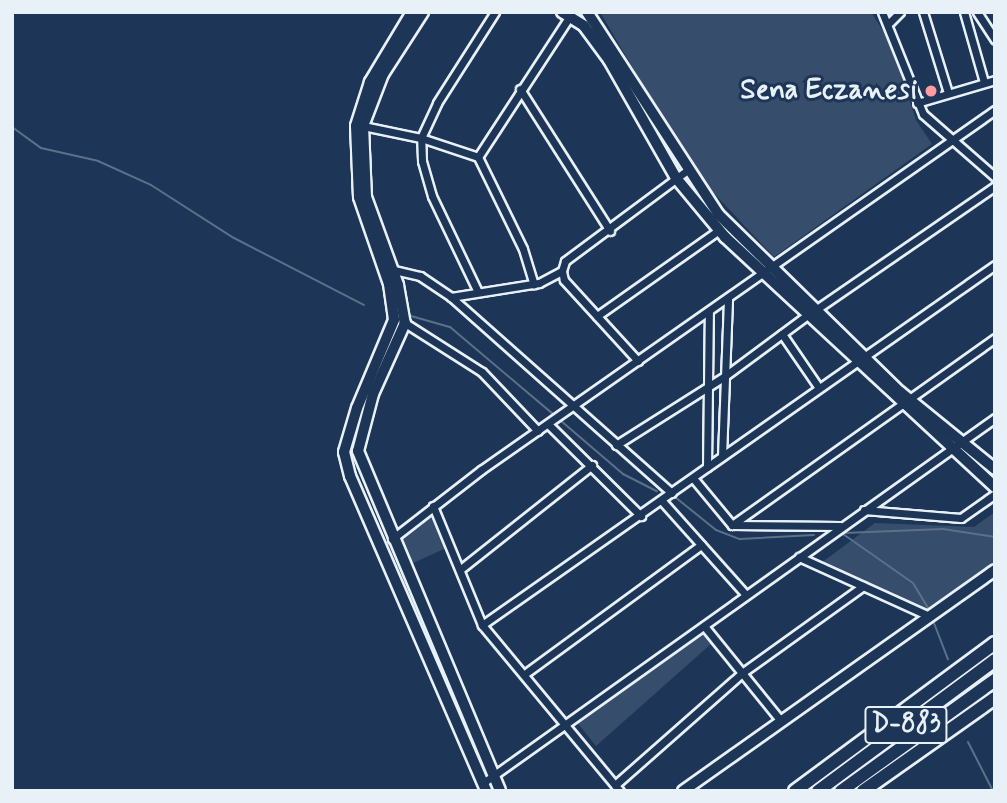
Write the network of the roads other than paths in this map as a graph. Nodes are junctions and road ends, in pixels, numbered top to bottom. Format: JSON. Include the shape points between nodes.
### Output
{"nodes":[{"id":1,"x":412,"y":12,"type":"edge"},
{"id":2,"x":424,"y":12,"type":"edge"},
{"id":3,"x":495,"y":12,"type":"edge"},
{"id":4,"x":587,"y":12,"type":"edge"},
{"id":5,"x":882,"y":12,"type":"edge"},
{"id":6,"x":900,"y":12,"type":"edge"},
{"id":7,"x":923,"y":12,"type":"edge"},
{"id":8,"x":964,"y":12,"type":"edge"},
{"id":9,"x":976,"y":12,"type":"edge"},
{"id":10,"x":566,"y":14,"type":"edge"},
{"id":11,"x":890,"y":22,"type":"junction"},
{"id":12,"x":994,"y":38,"type":"edge"},
{"id":13,"x":995,"y":80,"type":"edge"},
{"id":14,"x":984,"y":82,"type":"junction"},
{"id":15,"x":520,"y":89,"type":"junction"},
{"id":16,"x":948,"y":93,"type":"junction"},
{"id":17,"x":916,"y":103,"type":"junction"},
{"id":18,"x":995,"y":110,"type":"edge"},
{"id":19,"x":363,"y":126,"type":"junction"},
{"id":20,"x":421,"y":138,"type":"junction"},
{"id":21,"x":953,"y":140,"type":"junction"},
{"id":22,"x":478,"y":157,"type":"junction"},
{"id":23,"x":686,"y":170,"type":"junction"},
{"id":24,"x":995,"y":177,"type":"edge"},
{"id":25,"x":676,"y":178,"type":"junction"},
{"id":26,"x":995,"y":186,"type":"edge"},
{"id":27,"x":719,"y":230,"type":"junction"},
{"id":28,"x":610,"y":231,"type":"junction"},
{"id":29,"x":995,"y":265,"type":"edge"},
{"id":30,"x":771,"y":267,"type":"junction"},
{"id":31,"x":394,"y":270,"type":"junction"},
{"id":32,"x":562,"y":271,"type":"junction"},
{"id":33,"x":762,"y":275,"type":"junction"},
{"id":34,"x":534,"y":284,"type":"junction"},
{"id":35,"x":477,"y":290,"type":"junction"},
{"id":36,"x":451,"y":298,"type":"junction"},
{"id":37,"x":728,"y":299,"type":"junction"},
{"id":38,"x":709,"y":312,"type":"junction"},
{"id":39,"x":810,"y":314,"type":"junction"},
{"id":40,"x":597,"y":316,"type":"junction"},
{"id":41,"x":405,"y":323,"type":"junction"},
{"id":42,"x":782,"y":334,"type":"junction"},
{"id":43,"x":995,"y":338,"type":"edge"},
{"id":44,"x":859,"y":360,"type":"junction"},
{"id":45,"x":638,"y":361,"type":"junction"},
{"id":46,"x":725,"y":376,"type":"junction"},
{"id":47,"x":708,"y":387,"type":"junction"},
{"id":48,"x":819,"y":387,"type":"junction"},
{"id":49,"x":905,"y":402,"type":"junction"},
{"id":50,"x":576,"y":405,"type":"junction"},
{"id":51,"x":995,"y":418,"type":"edge"},
{"id":52,"x":550,"y":423,"type":"junction"},
{"id":53,"x":538,"y":431,"type":"junction"},
{"id":54,"x":616,"y":445,"type":"junction"},
{"id":55,"x":956,"y":445,"type":"junction"},
{"id":56,"x":722,"y":456,"type":"junction"},
{"id":57,"x":592,"y":465,"type":"junction"},
{"id":58,"x":707,"y":467,"type":"junction"},
{"id":59,"x":995,"y":469,"type":"edge"},
{"id":60,"x":693,"y":478,"type":"junction"},
{"id":61,"x":995,"y":487,"type":"edge"},
{"id":62,"x":672,"y":493,"type":"junction"},
{"id":63,"x":995,"y":494,"type":"edge"},
{"id":64,"x":662,"y":501,"type":"junction"},
{"id":65,"x":433,"y":506,"type":"junction"},
{"id":66,"x":864,"y":510,"type":"junction"},
{"id":67,"x":641,"y":516,"type":"junction"},
{"id":68,"x":732,"y":524,"type":"junction"},
{"id":69,"x":840,"y":526,"type":"junction"},
{"id":70,"x":392,"y":539,"type":"junction"},
{"id":71,"x":701,"y":545,"type":"junction"},
{"id":72,"x":799,"y":557,"type":"junction"},
{"id":73,"x":462,"y":568,"type":"junction"},
{"id":74,"x":995,"y":570,"type":"edge"},
{"id":75,"x":863,"y":586,"type":"junction"},
{"id":76,"x":746,"y":595,"type":"junction"},
{"id":77,"x":929,"y":617,"type":"junction"},
{"id":78,"x":482,"y":625,"type":"junction"},
{"id":79,"x":704,"y":626,"type":"junction"},
{"id":80,"x":995,"y":643,"type":"edge"},
{"id":81,"x":995,"y":660,"type":"edge"},
{"id":82,"x":526,"y":673,"type":"junction"},
{"id":83,"x":742,"y":673,"type":"junction"},
{"id":84,"x":995,"y":680,"type":"edge"},
{"id":85,"x":995,"y":698,"type":"edge"},
{"id":86,"x":917,"y":716,"type":"junction"},
{"id":87,"x":781,"y":721,"type":"junction"},
{"id":88,"x":566,"y":725,"type":"junction"},
{"id":89,"x":924,"y":730,"type":"junction"},
{"id":90,"x":494,"y":777,"type":"junction"},
{"id":91,"x":484,"y":787,"type":"edge"},
{"id":92,"x":618,"y":788,"type":"edge"},
{"id":93,"x":500,"y":791,"type":"edge"},
{"id":94,"x":683,"y":791,"type":"edge"},
{"id":95,"x":796,"y":791,"type":"edge"},
{"id":96,"x":818,"y":791,"type":"edge"},
{"id":97,"x":841,"y":791,"type":"edge"},
{"id":98,"x":861,"y":791,"type":"edge"}],
"edges":[{"from":1,"to":91,"type":"main road","via":[[370,82],[356,127],[359,197],[389,284],[394,320],[357,408],[345,452],[350,476]]},
{"from":2,"to":19,"type":"main road","via":[[383,74]]},
{"from":3,"to":20,"type":"street","via":[[437,103]]},
{"from":4,"to":23,"type":"main road","via":[[646,98]]},
{"from":5,"to":11,"type":"street"},
{"from":6,"to":11,"type":"street"},
{"from":7,"to":16,"type":"street"},
{"from":8,"to":14,"type":"street"},
{"from":9,"to":12,"type":"street"},
{"from":10,"to":15,"type":"street"},
{"from":10,"to":25,"type":"main road","via":[[609,60]]},
{"from":11,"to":17,"type":"street"},
{"from":13,"to":14,"type":"street"},
{"from":14,"to":16,"type":"street"},
{"from":15,"to":22,"type":"street"},
{"from":15,"to":28,"type":"street"},
{"from":16,"to":17,"type":"street"},
{"from":17,"to":21,"type":"street"},
{"from":18,"to":21,"type":"street"},
{"from":19,"to":20,"type":"street"},
{"from":19,"to":31,"type":"main road","via":[[366,197]]},
{"from":20,"to":22,"type":"street"},
{"from":20,"to":35,"type":"street","via":[[432,196]]},
{"from":21,"to":24,"type":"street"},
{"from":21,"to":30,"type":"street"},
{"from":22,"to":34,"type":"street","via":[[523,249]]},
{"from":23,"to":25,"type":"street"},
{"from":23,"to":30,"type":"main road","via":[[718,214]]},
{"from":25,"to":27,"type":"main road"},
{"from":25,"to":28,"type":"street"},
{"from":26,"to":39,"type":"street"},
{"from":27,"to":33,"type":"main road"},
{"from":27,"to":40,"type":"street"},
{"from":28,"to":32,"type":"street","via":[[565,261]]},
{"from":29,"to":44,"type":"street"},
{"from":30,"to":33,"type":"street"},
{"from":30,"to":39,"type":"main road"},
{"from":31,"to":36,"type":"street","via":[[420,276]]},
{"from":31,"to":41,"type":"main road"},
{"from":32,"to":34,"type":"street"},
{"from":32,"to":40,"type":"street","via":[[564,280]]},
{"from":33,"to":37,"type":"street"},
{"from":33,"to":39,"type":"main road"},
{"from":34,"to":35,"type":"street"},
{"from":35,"to":36,"type":"street"},
{"from":36,"to":50,"type":"street"},
{"from":37,"to":38,"type":"street"},
{"from":37,"to":46,"type":"street"},
{"from":38,"to":45,"type":"street"},
{"from":38,"to":47,"type":"street"},
{"from":39,"to":42,"type":"street"},
{"from":39,"to":44,"type":"main road"},
{"from":40,"to":45,"type":"street"},
{"from":41,"to":53,"type":"street","via":[[482,372]]},
{"from":41,"to":70,"type":"main road","via":[[358,440],[359,461]]},
{"from":42,"to":46,"type":"street"},
{"from":42,"to":48,"type":"street"},
{"from":43,"to":49,"type":"street"},
{"from":44,"to":48,"type":"street"},
{"from":44,"to":49,"type":"main road"},
{"from":45,"to":50,"type":"street"},
{"from":46,"to":47,"type":"street"},
{"from":46,"to":56,"type":"street"},
{"from":47,"to":54,"type":"street"},
{"from":47,"to":58,"type":"street"},
{"from":48,"to":56,"type":"street"},
{"from":49,"to":55,"type":"main road"},
{"from":49,"to":68,"type":"street"},
{"from":50,"to":52,"type":"street"},
{"from":50,"to":54,"type":"street"},
{"from":51,"to":55,"type":"street"},
{"from":52,"to":53,"type":"street"},
{"from":52,"to":57,"type":"street"},
{"from":53,"to":65,"type":"street"},
{"from":54,"to":62,"type":"street"},
{"from":55,"to":59,"type":"main road"},
{"from":55,"to":61,"type":"main road"},
{"from":55,"to":66,"type":"street"},
{"from":56,"to":58,"type":"street"},
{"from":57,"to":67,"type":"street"},
{"from":57,"to":73,"type":"street"},
{"from":58,"to":60,"type":"street"},
{"from":60,"to":62,"type":"street"},
{"from":60,"to":68,"type":"street"},
{"from":62,"to":64,"type":"street"},
{"from":63,"to":66,"type":"street","via":[[961,518]]},
{"from":64,"to":67,"type":"street"},
{"from":64,"to":71,"type":"street"},
{"from":65,"to":70,"type":"street"},
{"from":65,"to":73,"type":"street"},
{"from":66,"to":69,"type":"street"},
{"from":67,"to":78,"type":"street"},
{"from":68,"to":69,"type":"street"},
{"from":69,"to":72,"type":"street"},
{"from":70,"to":90,"type":"main road"},
{"from":71,"to":76,"type":"street"},
{"from":71,"to":82,"type":"street"},
{"from":72,"to":75,"type":"street"},
{"from":72,"to":76,"type":"street"},
{"from":73,"to":78,"type":"street"},
{"from":74,"to":77,"type":"main road"},
{"from":75,"to":77,"type":"street"},
{"from":75,"to":83,"type":"street"},
{"from":76,"to":79,"type":"street"},
{"from":77,"to":87,"type":"main road"},
{"from":78,"to":82,"type":"street"},
{"from":79,"to":83,"type":"street"},
{"from":79,"to":88,"type":"street"},
{"from":80,"to":95,"type":"highway"},
{"from":81,"to":86,"type":"highway","number":"D-883"},
{"from":82,"to":88,"type":"street"},
{"from":83,"to":87,"type":"street"},
{"from":83,"to":92,"type":"street"},
{"from":84,"to":89,"type":"highway","number":"D-883"},
{"from":85,"to":98,"type":"highway"},
{"from":86,"to":95,"type":"highway"},
{"from":86,"to":96,"type":"highway","number":"D-883"},
{"from":87,"to":94,"type":"main road"},
{"from":88,"to":90,"type":"street"},
{"from":88,"to":92,"type":"street"},
{"from":89,"to":97,"type":"highway","number":"D-883"},
{"from":89,"to":98,"type":"highway"},
{"from":90,"to":91,"type":"street"},
{"from":90,"to":93,"type":"main road"}]}
